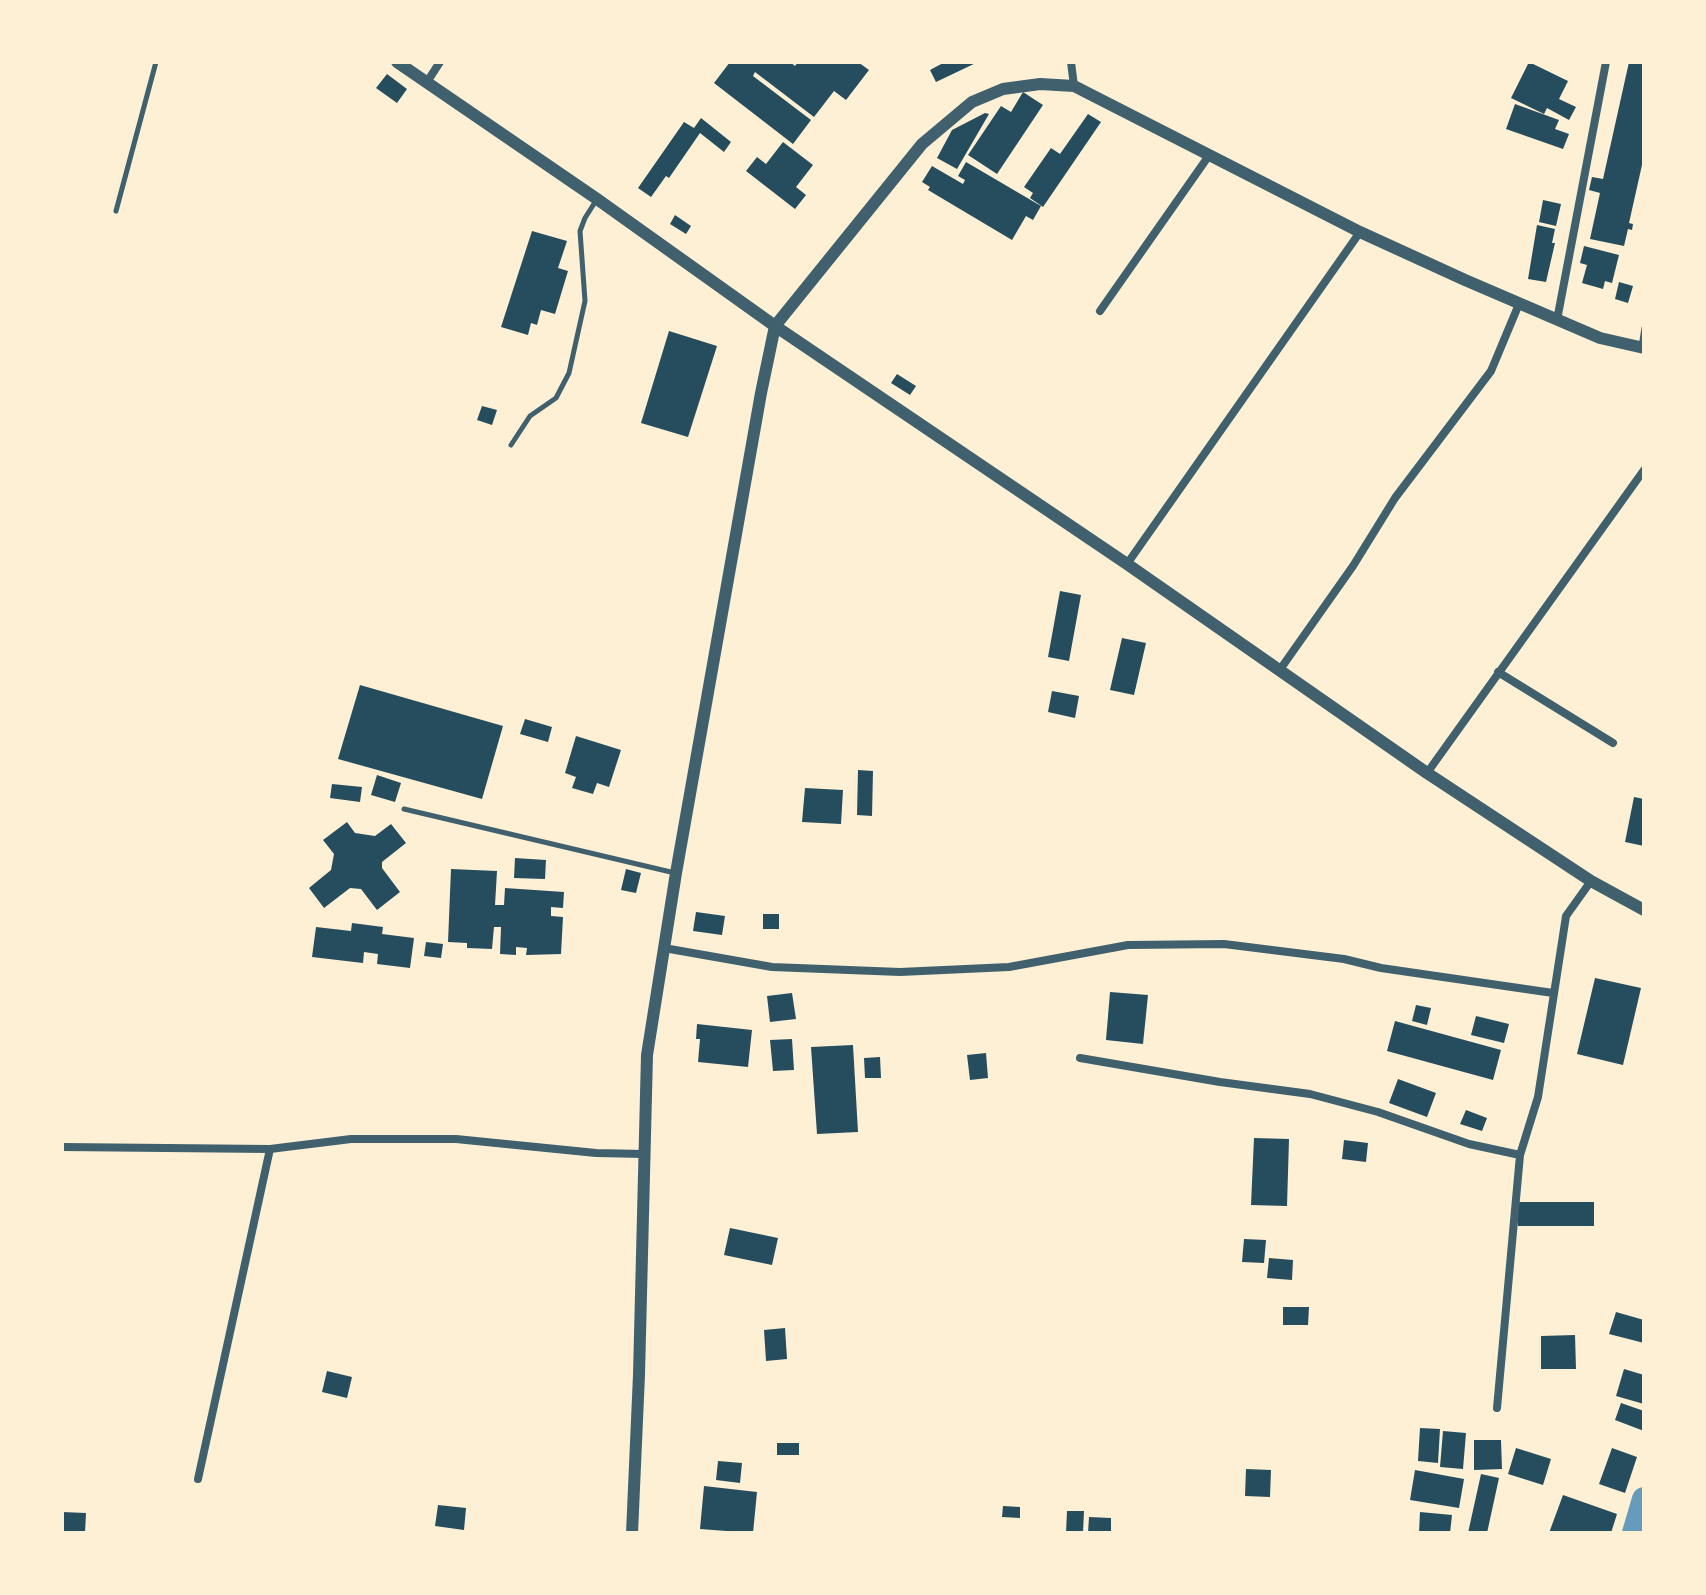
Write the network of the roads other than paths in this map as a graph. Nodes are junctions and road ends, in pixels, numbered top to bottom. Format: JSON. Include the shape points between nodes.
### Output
{"nodes":[{"id":1,"x":156,"y":62,"type":"edge"},
{"id":2,"x":397,"y":62,"type":"edge"},
{"id":3,"x":440,"y":62,"type":"edge"},
{"id":4,"x":1071,"y":62,"type":"edge"},
{"id":5,"x":1606,"y":62,"type":"edge"},
{"id":6,"x":427,"y":82,"type":"junction"},
{"id":7,"x":1074,"y":86,"type":"junction"},
{"id":8,"x":1210,"y":154,"type":"junction"},
{"id":9,"x":597,"y":199,"type":"junction"},
{"id":10,"x":116,"y":211,"type":"dead end"},
{"id":11,"x":1360,"y":232,"type":"junction"},
{"id":12,"x":1519,"y":304,"type":"junction"},
{"id":13,"x":1100,"y":311,"type":"dead end"},
{"id":14,"x":1556,"y":321,"type":"junction"},
{"id":15,"x":775,"y":326,"type":"junction"},
{"id":16,"x":1644,"y":328,"type":"edge"},
{"id":17,"x":1642,"y":348,"type":"edge"},
{"id":18,"x":511,"y":445,"type":"dead end"},
{"id":19,"x":1644,"y":470,"type":"edge"},
{"id":20,"x":1127,"y":564,"type":"junction"},
{"id":21,"x":1279,"y":671,"type":"junction"},
{"id":22,"x":1498,"y":672,"type":"junction"},
{"id":23,"x":1613,"y":743,"type":"dead end"},
{"id":24,"x":1427,"y":773,"type":"junction"},
{"id":25,"x":404,"y":809,"type":"dead end"},
{"id":26,"x":676,"y":873,"type":"junction"},
{"id":27,"x":1591,"y":881,"type":"junction"},
{"id":28,"x":1644,"y":910,"type":"edge"},
{"id":29,"x":664,"y":948,"type":"junction"},
{"id":30,"x":1553,"y":993,"type":"junction"},
{"id":31,"x":1080,"y":1058,"type":"dead end"},
{"id":32,"x":62,"y":1147,"type":"edge"},
{"id":33,"x":270,"y":1149,"type":"junction"},
{"id":34,"x":644,"y":1154,"type":"junction"},
{"id":35,"x":1520,"y":1155,"type":"junction"},
{"id":36,"x":1497,"y":1408,"type":"dead end"},
{"id":37,"x":198,"y":1479,"type":"dead end"},
{"id":38,"x":632,"y":1533,"type":"edge"}],
"edges":[{"from":1,"to":10,"type":"lane"},
{"from":2,"to":6,"type":"street"},
{"from":3,"to":6,"type":"street"},
{"from":4,"to":7,"type":"street"},
{"from":5,"to":14,"type":"street"},
{"from":6,"to":9,"type":"street"},
{"from":7,"to":8,"type":"street"},
{"from":7,"to":15,"type":"street","via":[[1003,89],[972,102],[922,144]]},
{"from":8,"to":11,"type":"street"},
{"from":8,"to":13,"type":"street"},
{"from":9,"to":15,"type":"street"},
{"from":9,"to":18,"type":"lane","via":[[580,231],[585,301],[569,373],[556,398],[530,416]]},
{"from":11,"to":12,"type":"street"},
{"from":11,"to":20,"type":"street"},
{"from":12,"to":14,"type":"street"},
{"from":12,"to":21,"type":"street","via":[[1491,371],[1395,498]]},
{"from":14,"to":17,"type":"street"},
{"from":15,"to":20,"type":"street"},
{"from":15,"to":26,"type":"street"},
{"from":16,"to":17,"type":"lane"},
{"from":19,"to":22,"type":"street"},
{"from":20,"to":21,"type":"street"},
{"from":21,"to":24,"type":"street"},
{"from":22,"to":23,"type":"street"},
{"from":22,"to":24,"type":"street"},
{"from":24,"to":27,"type":"street"},
{"from":25,"to":26,"type":"lane"},
{"from":26,"to":29,"type":"street"},
{"from":27,"to":28,"type":"street"},
{"from":27,"to":30,"type":"street","via":[[1566,916]]},
{"from":29,"to":30,"type":"street","via":[[772,967],[900,972],[1009,967],[1128,945],[1224,944]]},
{"from":29,"to":34,"type":"street","via":[[647,1055]]},
{"from":30,"to":35,"type":"street","via":[[1538,1097]]},
{"from":31,"to":35,"type":"street","via":[[1310,1094]]},
{"from":32,"to":33,"type":"street"},
{"from":33,"to":34,"type":"street","via":[[351,1139],[443,1139]]},
{"from":33,"to":37,"type":"street"},
{"from":34,"to":38,"type":"street"},
{"from":35,"to":36,"type":"street"}]}
